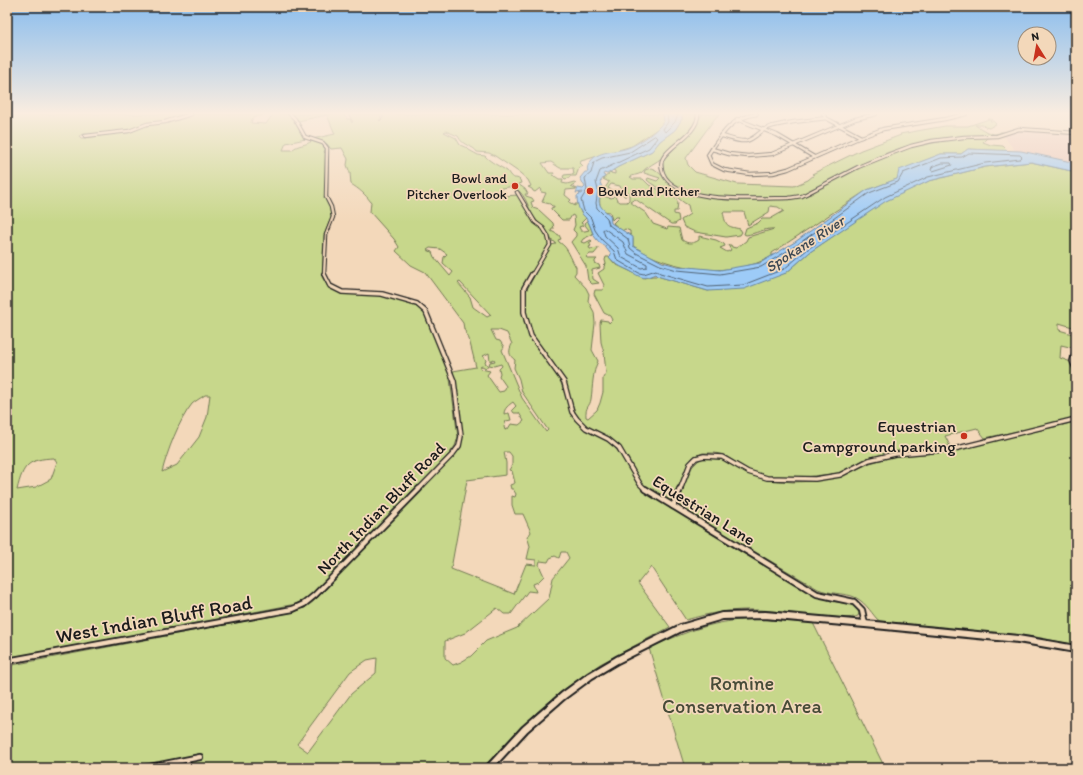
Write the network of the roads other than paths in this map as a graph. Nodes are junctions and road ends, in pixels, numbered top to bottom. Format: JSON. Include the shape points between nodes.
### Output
{"nodes":[{"id":1,"x":327,"y":150,"type":"edge"},
{"id":2,"x":671,"y":150,"type":"edge"},
{"id":3,"x":711,"y":150,"type":"edge"},
{"id":4,"x":716,"y":150,"type":"edge"},
{"id":5,"x":781,"y":150,"type":"edge"},
{"id":6,"x":803,"y":150,"type":"edge"},
{"id":7,"x":830,"y":150,"type":"edge"},
{"id":8,"x":900,"y":150,"type":"edge"},
{"id":9,"x":814,"y":157,"type":"junction"},
{"id":10,"x":517,"y":192,"type":"dead end"},
{"id":11,"x":1076,"y":350,"type":"edge"},
{"id":12,"x":1076,"y":370,"type":"edge"},
{"id":13,"x":1076,"y":419,"type":"edge"},
{"id":14,"x":673,"y":506,"type":"junction"},
{"id":15,"x":304,"y":604,"type":"joint"},
{"id":16,"x":865,"y":624,"type":"junction"},
{"id":17,"x":1076,"y":650,"type":"edge"},
{"id":18,"x":7,"y":661,"type":"edge"},
{"id":19,"x":200,"y":757,"type":"dead end"},
{"id":20,"x":145,"y":768,"type":"edge"},
{"id":21,"x":489,"y":768,"type":"edge"}],
"edges":[{"from":1,"to":15,"type":"street","name":"North Indian Bluff Road","via":[[326,197],[333,217],[326,235],[324,276],[330,286],[342,292],[382,294],[412,302],[426,312],[452,374],[461,436],[453,454]]},
{"from":2,"to":8,"type":"street","via":[[663,158],[661,167],[665,178],[688,193],[710,197],[789,198],[802,196]]},
{"from":3,"to":9,"type":"street","via":[[708,158],[715,167],[744,173],[763,174],[781,171]]},
{"from":4,"to":5,"type":"street","via":[[735,155],[761,156]]},
{"from":6,"to":9,"type":"street"},
{"from":7,"to":9,"type":"street"},
{"from":10,"to":14,"type":"street","name":"Equestrian Lane","via":[[550,241],[524,288],[524,312],[531,336],[564,382],[572,412],[577,419],[586,428],[619,448],[640,484]]},
{"from":11,"to":12,"type":"street","via":[[1072,361]]},
{"from":13,"to":14,"type":"street","via":[[954,449],[875,458],[840,475],[815,479],[767,478],[748,472],[722,457],[704,456],[696,458],[690,464]]},
{"from":14,"to":16,"type":"street","name":"Equestrian Lane","via":[[817,594],[854,602],[862,610]]},
{"from":15,"to":18,"type":"street","name":"West Indian Bluff Road","via":[[293,609]]},
{"from":16,"to":17,"type":"main road","via":[[1018,639]]},
{"from":16,"to":21,"type":"main road","via":[[743,614],[722,616],[680,628],[617,660],[563,696],[525,729]]},
{"from":19,"to":20,"type":"street"}]}
